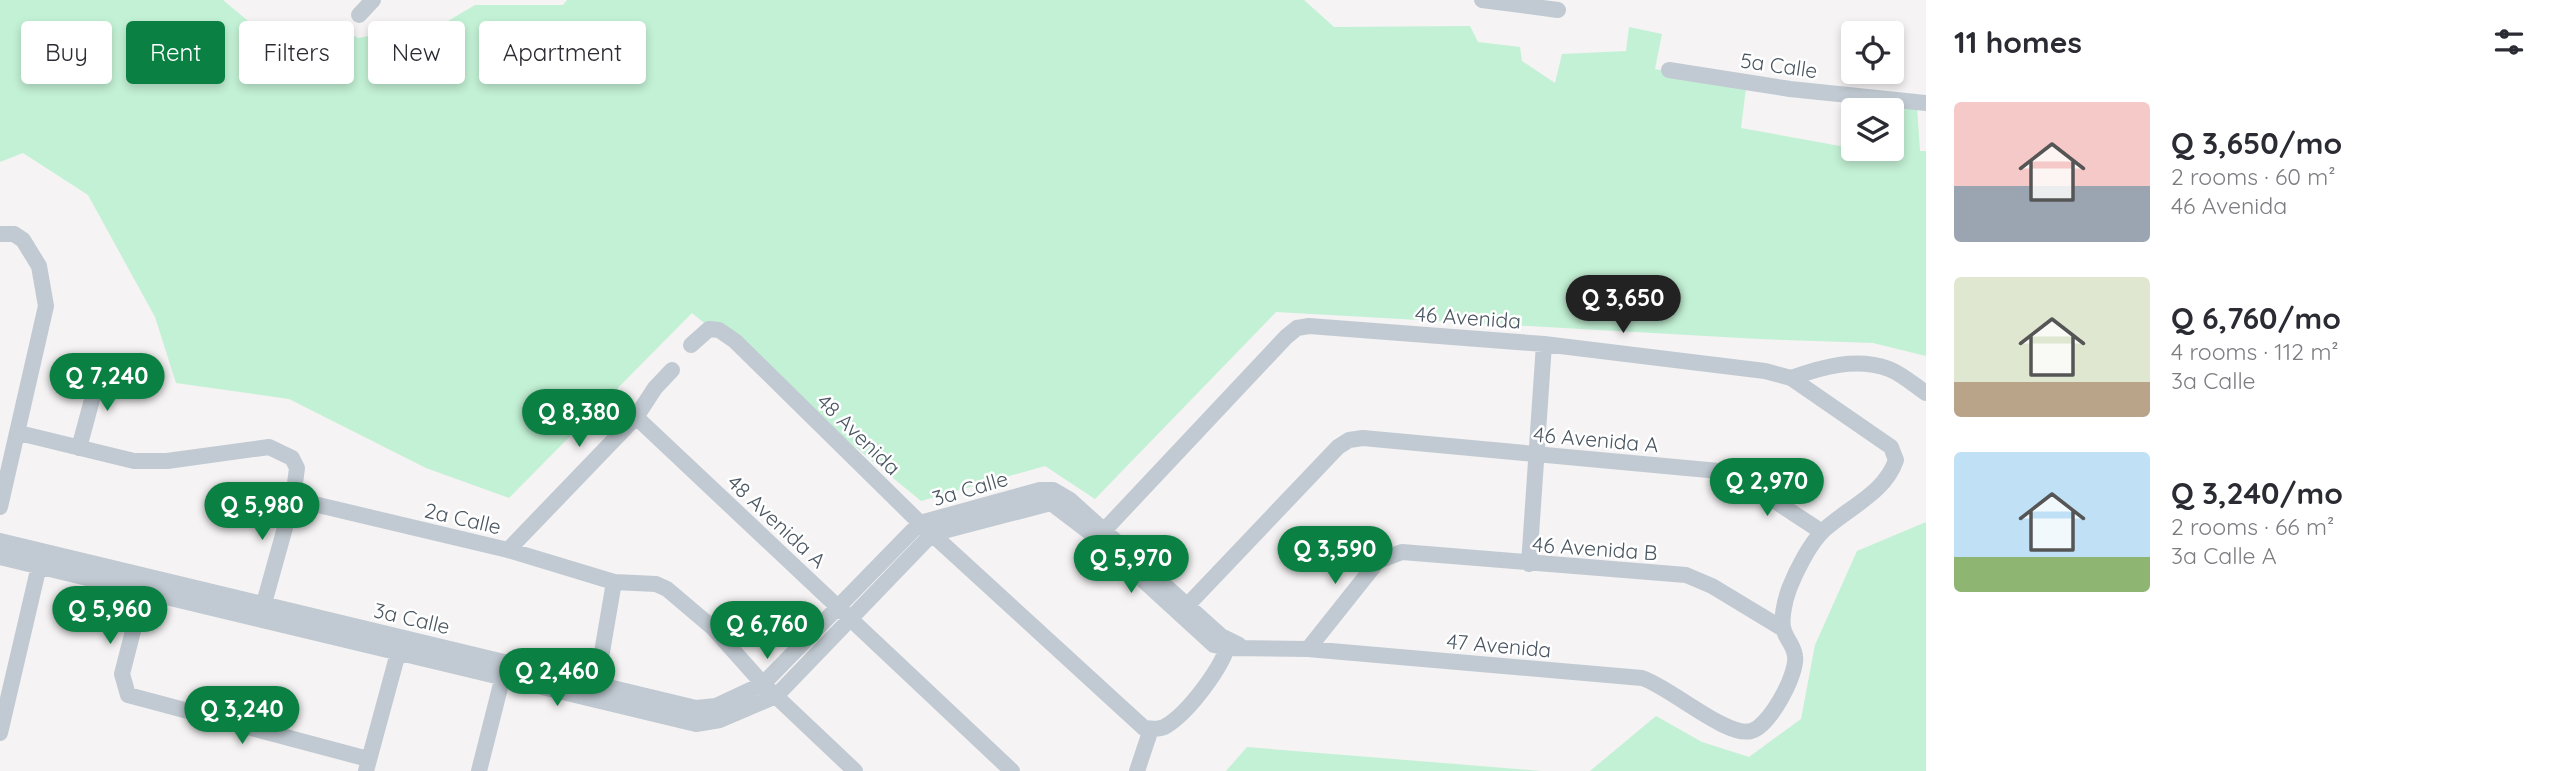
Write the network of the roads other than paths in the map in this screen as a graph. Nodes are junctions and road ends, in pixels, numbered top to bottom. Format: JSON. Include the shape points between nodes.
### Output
{"nodes":[{"id":1,"x":373,"y":0,"type":"edge"},
{"id":2,"x":1482,"y":0,"type":"edge"},
{"id":3,"x":1558,"y":10,"type":"dead end"},
{"id":4,"x":359,"y":15,"type":"dead end"},
{"id":5,"x":1669,"y":70,"type":"dead end"},
{"id":6,"x":1926,"y":103,"type":"edge"},
{"id":7,"x":0,"y":234,"type":"edge"},
{"id":8,"x":1544,"y":344,"type":"junction"},
{"id":9,"x":691,"y":345,"type":"dead end"},
{"id":10,"x":100,"y":370,"type":"dead end"},
{"id":11,"x":672,"y":370,"type":"dead end"},
{"id":12,"x":1791,"y":378,"type":"junction"},
{"id":13,"x":1926,"y":393,"type":"edge"},
{"id":14,"x":636,"y":418,"type":"junction"},
{"id":15,"x":19,"y":433,"type":"junction"},
{"id":16,"x":79,"y":448,"type":"junction"},
{"id":17,"x":1535,"y":455,"type":"junction"},
{"id":18,"x":293,"y":499,"type":"junction"},
{"id":19,"x":0,"y":507,"type":"edge"},
{"id":20,"x":926,"y":529,"type":"junction"},
{"id":21,"x":1822,"y":532,"type":"junction"},
{"id":22,"x":1102,"y":534,"type":"junction"},
{"id":23,"x":0,"y":541,"type":"edge"},
{"id":24,"x":508,"y":550,"type":"junction"},
{"id":25,"x":0,"y":557,"type":"edge"},
{"id":26,"x":1529,"y":564,"type":"junction"},
{"id":27,"x":39,"y":566,"type":"junction"},
{"id":28,"x":614,"y":582,"type":"junction"},
{"id":29,"x":143,"y":592,"type":"junction"},
{"id":30,"x":263,"y":603,"type":"junction"},
{"id":31,"x":1183,"y":610,"type":"junction"},
{"id":32,"x":844,"y":612,"type":"junction"},
{"id":33,"x":260,"y":621,"type":"junction"},
{"id":34,"x":1783,"y":629,"type":"junction"},
{"id":35,"x":1234,"y":646,"type":"junction"},
{"id":36,"x":1308,"y":649,"type":"junction"},
{"id":37,"x":398,"y":653,"type":"junction"},
{"id":38,"x":503,"y":676,"type":"junction"},
{"id":39,"x":763,"y":684,"type":"junction"},
{"id":40,"x":595,"y":691,"type":"junction"},
{"id":41,"x":776,"y":696,"type":"junction"},
{"id":42,"x":1151,"y":729,"type":"junction"},
{"id":43,"x":0,"y":733,"type":"edge"},
{"id":44,"x":367,"y":765,"type":"edge"},
{"id":45,"x":479,"y":771,"type":"edge"},
{"id":46,"x":855,"y":771,"type":"edge"},
{"id":47,"x":1012,"y":771,"type":"edge"},
{"id":48,"x":1137,"y":771,"type":"edge"}],
"edges":[{"from":1,"to":4,"type":"street"},
{"from":2,"to":3,"type":"street"},
{"from":5,"to":6,"type":"street","name":"5a Calle"},
{"from":7,"to":15,"type":"street","via":[[14,234],[23,240],[38,266],[46,306]]},
{"from":8,"to":12,"type":"street","name":"46 Avenida"},
{"from":8,"to":17,"type":"street"},
{"from":8,"to":22,"type":"street","name":"46 Avenida","via":[[1297,328]]},
{"from":9,"to":20,"type":"street","name":"48 Avenida","via":[[709,329],[734,341]]},
{"from":10,"to":16,"type":"street"},
{"from":11,"to":14,"type":"street","name":"2a Calle"},
{"from":12,"to":13,"type":"street","via":[[1830,366],[1868,364],[1890,369]]},
{"from":12,"to":21,"type":"street","name":"46 Avenida","via":[[1891,447],[1896,460],[1880,486]]},
{"from":14,"to":24,"type":"street","name":"2a Calle"},
{"from":14,"to":32,"type":"street","name":"48 Avenida A"},
{"from":15,"to":16,"type":"street"},
{"from":15,"to":19,"type":"street"},
{"from":16,"to":18,"type":"street","via":[[134,461],[167,461],[269,447],[292,458],[297,468]]},
{"from":17,"to":21,"type":"street","name":"46 Avenida A","via":[[1730,474]]},
{"from":17,"to":26,"type":"street"},
{"from":17,"to":31,"type":"street","name":"46 Avenida A","via":[[1349,440]]},
{"from":18,"to":24,"type":"street","name":"2a Calle"},
{"from":18,"to":30,"type":"street"},
{"from":20,"to":22,"type":"street","name":"3a Calle","via":[[1051,503]]},
{"from":20,"to":32,"type":"street","name":"3a Calle"},
{"from":20,"to":42,"type":"street","name":"48 Avenida","via":[[1138,724]]},
{"from":21,"to":34,"type":"street","via":[[1788,592]]},
{"from":22,"to":31,"type":"street","name":"3a Calle"},
{"from":23,"to":30,"type":"street","name":"3a Calle"},
{"from":24,"to":28,"type":"street"},
{"from":25,"to":27,"type":"street","name":"3a Calle"},
{"from":26,"to":34,"type":"street","name":"46 Avenida B","via":[[1686,575]]},
{"from":26,"to":36,"type":"street","name":"46 Avenida B","via":[[1402,552],[1390,555],[1378,561]]},
{"from":27,"to":29,"type":"street","name":"3a Calle"},
{"from":27,"to":43,"type":"street"},
{"from":28,"to":39,"type":"street","via":[[656,584],[682,598]]},
{"from":28,"to":40,"type":"street"},
{"from":29,"to":33,"type":"street","name":"3a Calle"},
{"from":29,"to":44,"type":"street","via":[[122,674],[128,695]]},
{"from":30,"to":33,"type":"street"},
{"from":30,"to":40,"type":"street","name":"3a Calle"},
{"from":31,"to":35,"type":"street","name":"3a Calle"},
{"from":32,"to":39,"type":"street","name":"3a Calle"},
{"from":32,"to":41,"type":"street","name":"3a Calle"},
{"from":32,"to":47,"type":"street","name":"48 Avenida A"},
{"from":33,"to":37,"type":"street","name":"3a Calle"},
{"from":34,"to":36,"type":"street","name":"47 Avenida","via":[[1795,656],[1792,677],[1762,725],[1753,731],[1735,731],[1667,688],[1642,678]]},
{"from":35,"to":36,"type":"street","name":"47 Avenida"},
{"from":35,"to":42,"type":"street","via":[[1183,713],[1163,728]]},
{"from":37,"to":38,"type":"street","name":"3a Calle"},
{"from":37,"to":44,"type":"street"},
{"from":38,"to":40,"type":"street","name":"3a Calle"},
{"from":38,"to":45,"type":"street"},
{"from":39,"to":40,"type":"street","name":"3a Calle","via":[[716,706],[696,708]]},
{"from":39,"to":41,"type":"street"},
{"from":40,"to":41,"type":"street","name":"3a Calle","via":[[696,723],[720,720]]},
{"from":41,"to":46,"type":"street"},
{"from":42,"to":48,"type":"street"}]}
